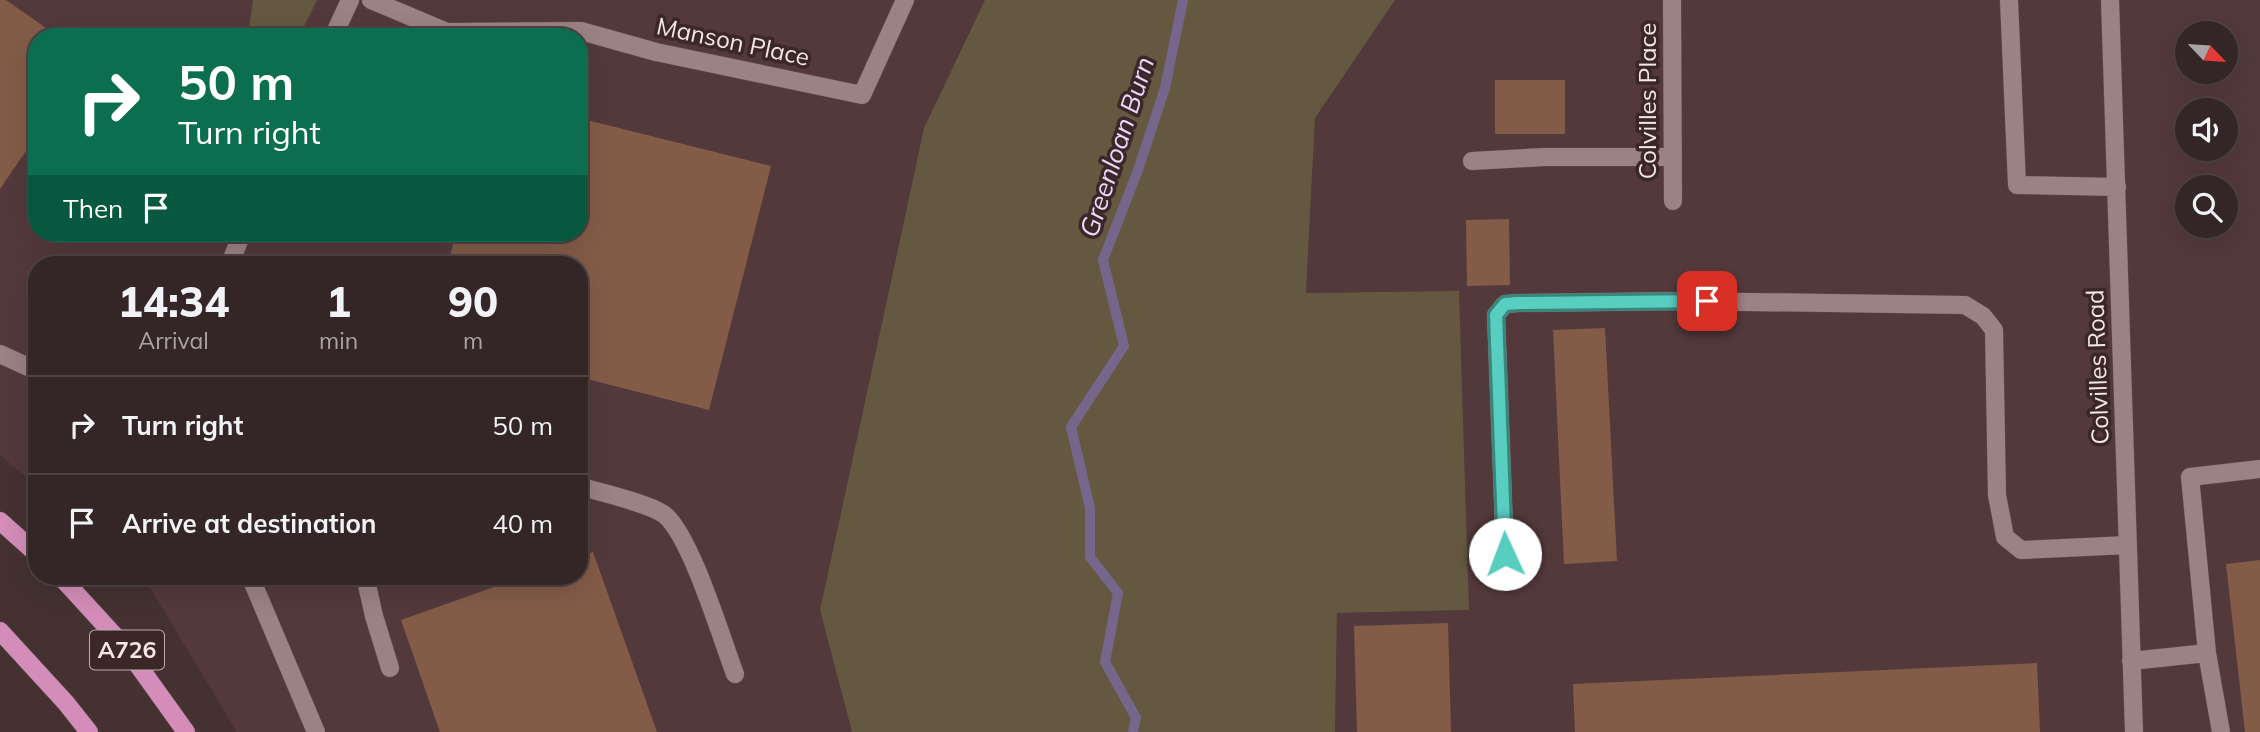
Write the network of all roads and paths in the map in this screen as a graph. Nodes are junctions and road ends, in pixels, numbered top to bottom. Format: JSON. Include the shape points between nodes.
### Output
{"nodes":[{"id":1,"x":350,"y":0,"type":"edge"},
{"id":2,"x":371,"y":0,"type":"edge"},
{"id":3,"x":905,"y":0,"type":"edge"},
{"id":4,"x":1672,"y":0,"type":"edge"},
{"id":5,"x":2009,"y":0,"type":"edge"},
{"id":6,"x":2110,"y":0,"type":"edge"},
{"id":7,"x":337,"y":28,"type":"edge"},
{"id":8,"x":438,"y":28,"type":"edge"},
{"id":9,"x":588,"y":32,"type":"edge"},
{"id":10,"x":1673,"y":157,"type":"junction"},
{"id":11,"x":1472,"y":161,"type":"dead end"},
{"id":12,"x":2117,"y":187,"type":"junction"},
{"id":13,"x":1673,"y":201,"type":"dead end"},
{"id":14,"x":0,"y":354,"type":"edge"},
{"id":15,"x":28,"y":367,"type":"edge"},
{"id":16,"x":2260,"y":469,"type":"edge"},
{"id":17,"x":588,"y":489,"type":"edge"},
{"id":18,"x":0,"y":520,"type":"edge"},
{"id":19,"x":2128,"y":545,"type":"junction"},
{"id":20,"x":28,"y":546,"type":"edge"},
{"id":21,"x":1505,"y":554,"type":"dead end"},
{"id":22,"x":68,"y":585,"type":"edge"},
{"id":23,"x":254,"y":585,"type":"edge"},
{"id":24,"x":367,"y":585,"type":"edge"},
{"id":25,"x":0,"y":631,"type":"edge"},
{"id":26,"x":2207,"y":653,"type":"junction"},
{"id":27,"x":2132,"y":661,"type":"junction"},
{"id":28,"x":390,"y":668,"type":"dead end"},
{"id":29,"x":735,"y":674,"type":"dead end"},
{"id":30,"x":89,"y":732,"type":"edge"},
{"id":31,"x":186,"y":732,"type":"edge"},
{"id":32,"x":316,"y":732,"type":"edge"},
{"id":33,"x":2134,"y":732,"type":"edge"},
{"id":34,"x":2221,"y":732,"type":"edge"}],
"edges":[{"from":1,"to":7,"type":"street"},
{"from":2,"to":8,"type":"street","name":"Manson Place"},
{"from":3,"to":9,"type":"street","name":"Manson Place","via":[[862,95],[656,52]]},
{"from":4,"to":10,"type":"street","name":"Colvilles Place"},
{"from":5,"to":12,"type":"street","via":[[2017,185]]},
{"from":6,"to":12,"type":"street","name":"Colvilles Road"},
{"from":10,"to":11,"type":"street"},
{"from":10,"to":13,"type":"street","name":"Colvilles Place"},
{"from":12,"to":19,"type":"street","name":"Colvilles Road"},
{"from":14,"to":15,"type":"street"},
{"from":16,"to":26,"type":"street","via":[[2190,477]]},
{"from":17,"to":29,"type":"street","via":[[665,515],[687,547]]},
{"from":18,"to":20,"type":"main road"},
{"from":19,"to":21,"type":"street","via":[[2021,550],[2005,537],[1997,495],[1994,330],[1965,304],[1681,300],[1505,304],[1496,315]]},
{"from":19,"to":27,"type":"street","name":"Colvilles Road"},
{"from":22,"to":31,"type":"main road","number":"A726","via":[[125,647]]},
{"from":23,"to":32,"type":"street"},
{"from":24,"to":28,"type":"street"},
{"from":25,"to":30,"type":"main road"},
{"from":26,"to":27,"type":"street"},
{"from":26,"to":34,"type":"street"},
{"from":27,"to":33,"type":"street","name":"Colvilles Road"}]}
